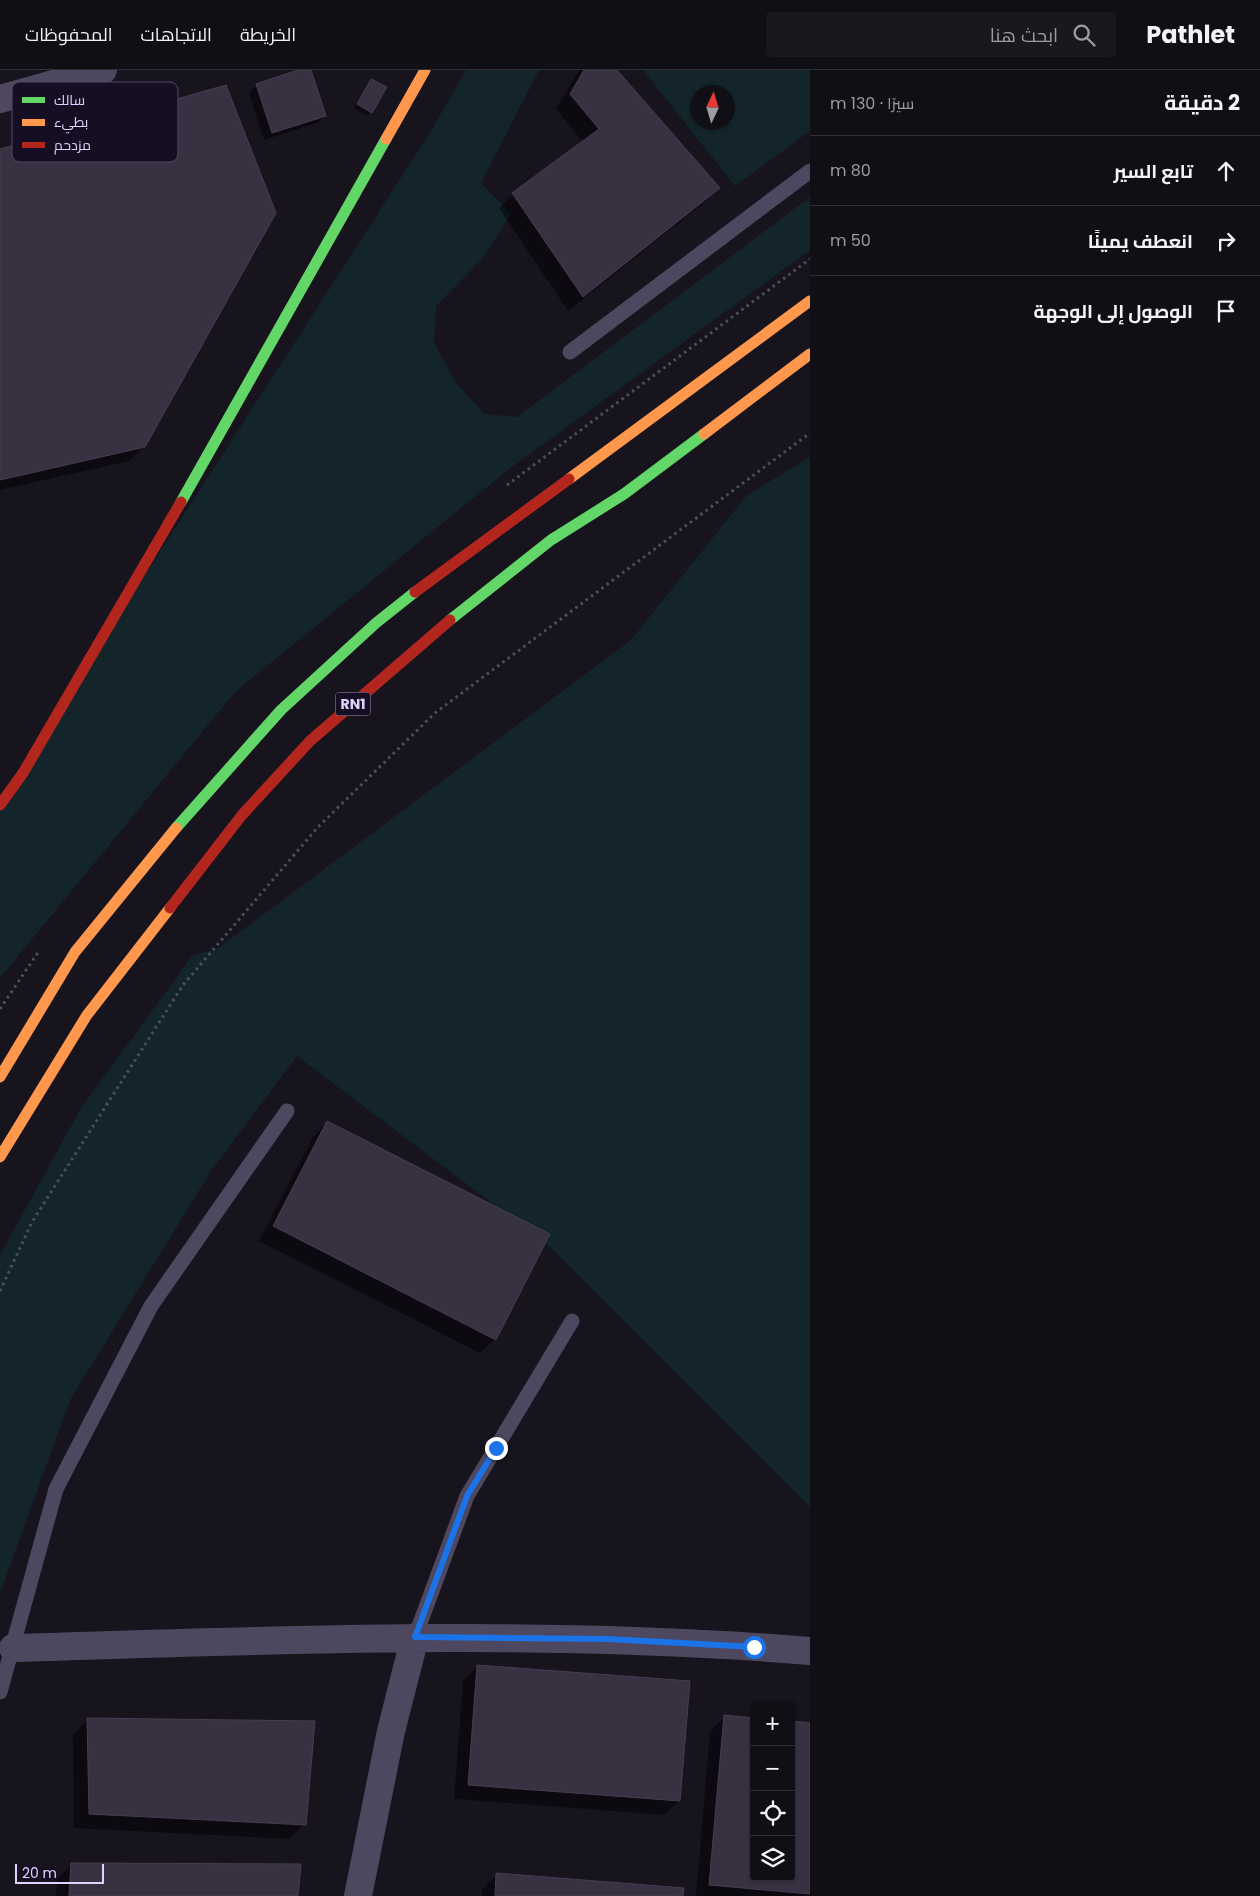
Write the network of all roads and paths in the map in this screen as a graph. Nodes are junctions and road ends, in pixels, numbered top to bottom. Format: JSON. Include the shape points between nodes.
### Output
{"nodes":[{"id":1,"x":103,"y":70,"type":"edge"},
{"id":2,"x":424,"y":70,"type":"edge"},
{"id":3,"x":60,"y":82,"type":"edge"},
{"id":4,"x":810,"y":171,"type":"edge"},
{"id":5,"x":810,"y":301,"type":"edge"},
{"id":6,"x":570,"y":352,"type":"dead end"},
{"id":7,"x":810,"y":354,"type":"edge"},
{"id":8,"x":810,"y":432,"type":"edge"},
{"id":9,"x":0,"y":805,"type":"edge"},
{"id":10,"x":0,"y":1077,"type":"edge"},
{"id":11,"x":287,"y":1111,"type":"dead end"},
{"id":12,"x":0,"y":1157,"type":"edge"},
{"id":13,"x":0,"y":1292,"type":"edge"},
{"id":14,"x":572,"y":1321,"type":"dead end"},
{"id":15,"x":415,"y":1637,"type":"junction"},
{"id":16,"x":13,"y":1648,"type":"junction"},
{"id":17,"x":810,"y":1650,"type":"edge"},
{"id":18,"x":0,"y":1692,"type":"edge"},
{"id":19,"x":358,"y":1896,"type":"edge"}],
"edges":[{"from":1,"to":3,"type":"street"},
{"from":2,"to":9,"type":"main road","via":[[136,581],[23,773]]},
{"from":4,"to":6,"type":"lane"},
{"from":5,"to":10,"type":"main road","via":[[425,585],[376,623],[281,710],[173,831],[75,952]]},
{"from":7,"to":12,"type":"main road","number":"RN1","via":[[624,494],[551,540],[462,610],[310,741],[242,815],[87,1015]]},
{"from":8,"to":13,"type":"path","via":[[435,713],[318,826],[183,985],[32,1222]]},
{"from":11,"to":16,"type":"lane","via":[[151,1306],[56,1489]]},
{"from":14,"to":15,"type":"lane","via":[[467,1496]]},
{"from":15,"to":16,"type":"street"},
{"from":15,"to":17,"type":"street","via":[[608,1639]]},
{"from":15,"to":19,"type":"street","via":[[391,1731]]},
{"from":16,"to":18,"type":"lane"}]}
